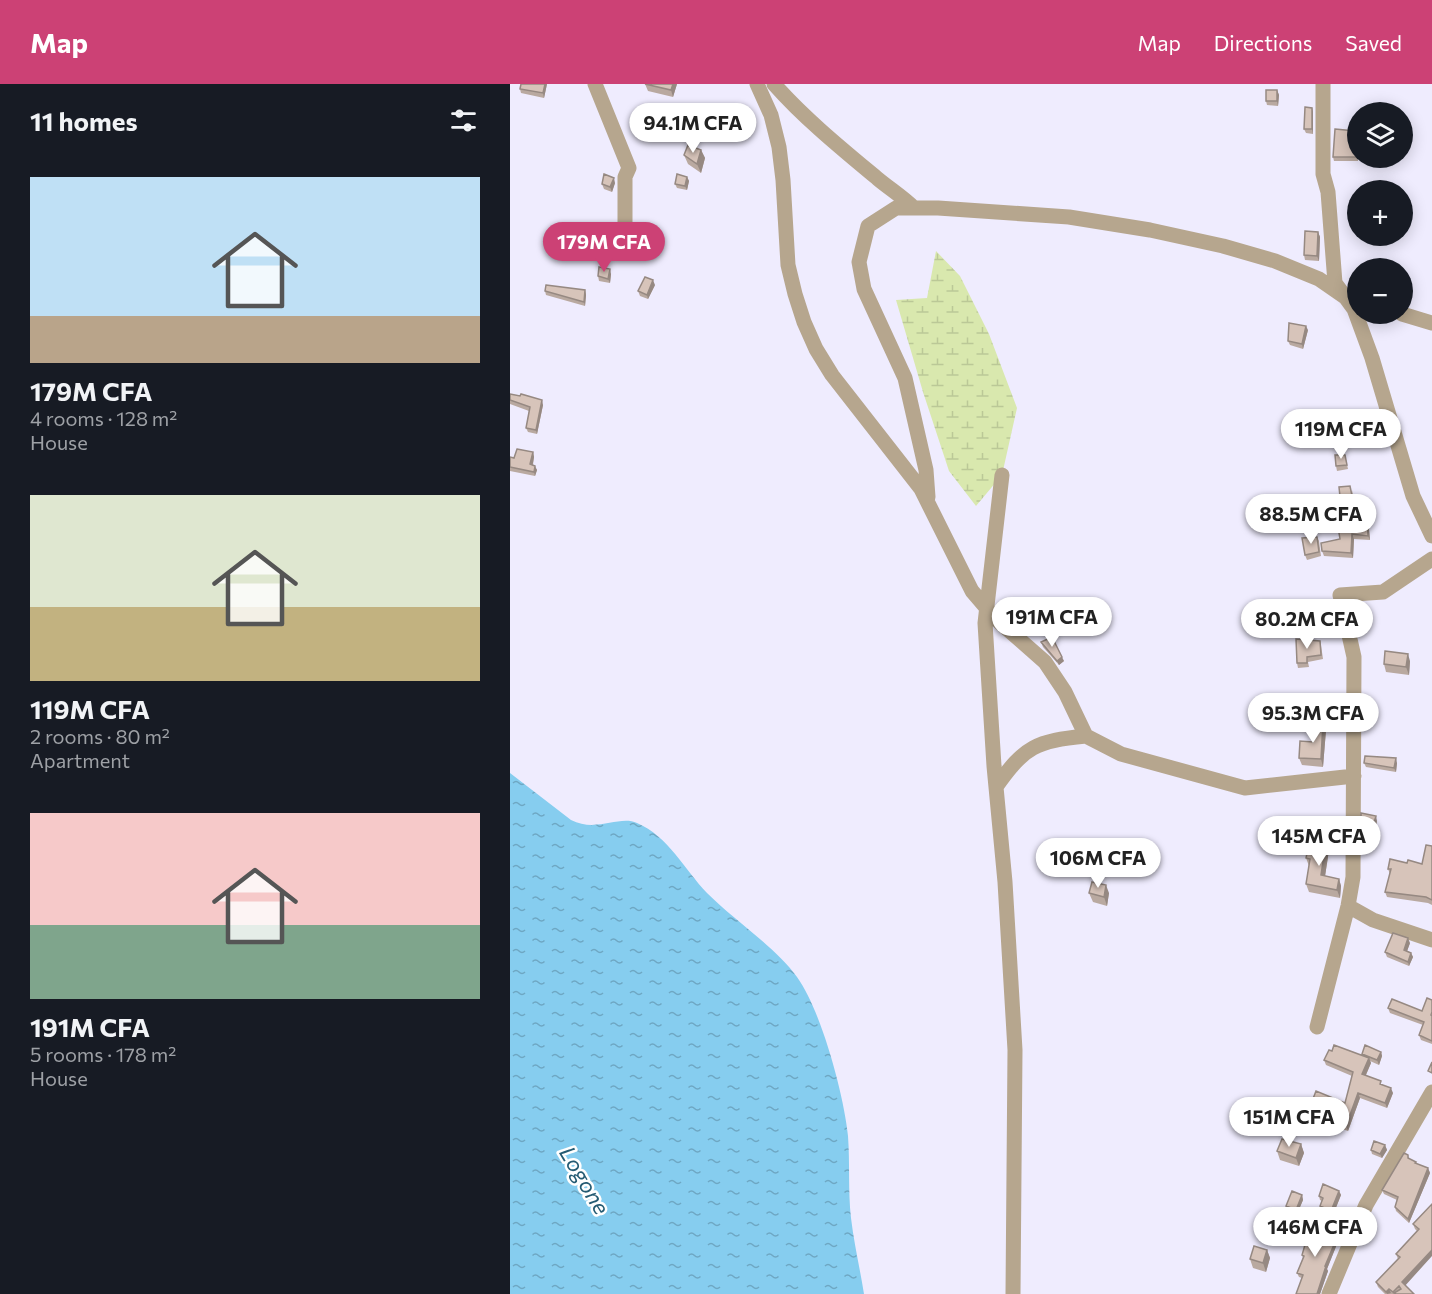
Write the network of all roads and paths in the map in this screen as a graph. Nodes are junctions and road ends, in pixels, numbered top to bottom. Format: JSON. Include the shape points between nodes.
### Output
{"nodes":[{"id":1,"x":595,"y":84,"type":"edge"},
{"id":2,"x":757,"y":84,"type":"edge"},
{"id":3,"x":774,"y":84,"type":"edge"},
{"id":4,"x":1323,"y":84,"type":"edge"},
{"id":5,"x":914,"y":208,"type":"junction"},
{"id":6,"x":625,"y":224,"type":"dead end"},
{"id":7,"x":1347,"y":295,"type":"edge"},
{"id":8,"x":1347,"y":296,"type":"edge"},
{"id":9,"x":1413,"y":317,"type":"edge"},
{"id":10,"x":1432,"y":323,"type":"edge"},
{"id":11,"x":1360,"y":324,"type":"edge"},
{"id":12,"x":1002,"y":475,"type":"dead end"},
{"id":13,"x":928,"y":500,"type":"junction"},
{"id":14,"x":1432,"y":536,"type":"edge"},
{"id":15,"x":1432,"y":559,"type":"edge"},
{"id":16,"x":986,"y":608,"type":"junction"},
{"id":17,"x":1086,"y":736,"type":"junction"},
{"id":18,"x":1354,"y":776,"type":"junction"},
{"id":19,"x":996,"y":787,"type":"junction"},
{"id":20,"x":1348,"y":906,"type":"junction"},
{"id":21,"x":1432,"y":940,"type":"edge"},
{"id":22,"x":1317,"y":1027,"type":"dead end"},
{"id":23,"x":1432,"y":1092,"type":"edge"},
{"id":24,"x":1013,"y":1294,"type":"edge"},
{"id":25,"x":1329,"y":1294,"type":"edge"}],
"edges":[{"from":1,"to":6,"type":"street","via":[[629,168],[625,177]]},
{"from":2,"to":13,"type":"street","via":[[779,147],[788,265],[804,322],[832,375]]},
{"from":3,"to":5,"type":"street","via":[[836,145]]},
{"from":4,"to":7,"type":"street","via":[[1323,174],[1328,192],[1335,283]]},
{"from":5,"to":8,"type":"street","via":[[1069,217],[1150,230],[1275,261],[1319,279]]},
{"from":5,"to":13,"type":"street","via":[[896,208],[868,226],[859,262],[864,289],[905,378],[926,470]]},
{"from":9,"to":10,"type":"street"},
{"from":11,"to":14,"type":"street","via":[[1413,496]]},
{"from":12,"to":16,"type":"street"},
{"from":13,"to":16,"type":"street","via":[[966,582]]},
{"from":15,"to":18,"type":"street","via":[[1383,592],[1340,595],[1354,657]]},
{"from":16,"to":17,"type":"street","via":[[1045,662]]},
{"from":16,"to":19,"type":"street"},
{"from":17,"to":18,"type":"street","via":[[1121,754],[1245,788]]},
{"from":17,"to":19,"type":"street","via":[[1056,739],[1034,747],[1015,762]]},
{"from":18,"to":20,"type":"street","via":[[1353,877]]},
{"from":19,"to":24,"type":"street","via":[[1015,1050]]},
{"from":20,"to":21,"type":"street","via":[[1373,920]]},
{"from":20,"to":22,"type":"street"},
{"from":23,"to":25,"type":"street","via":[[1366,1205]]}]}
